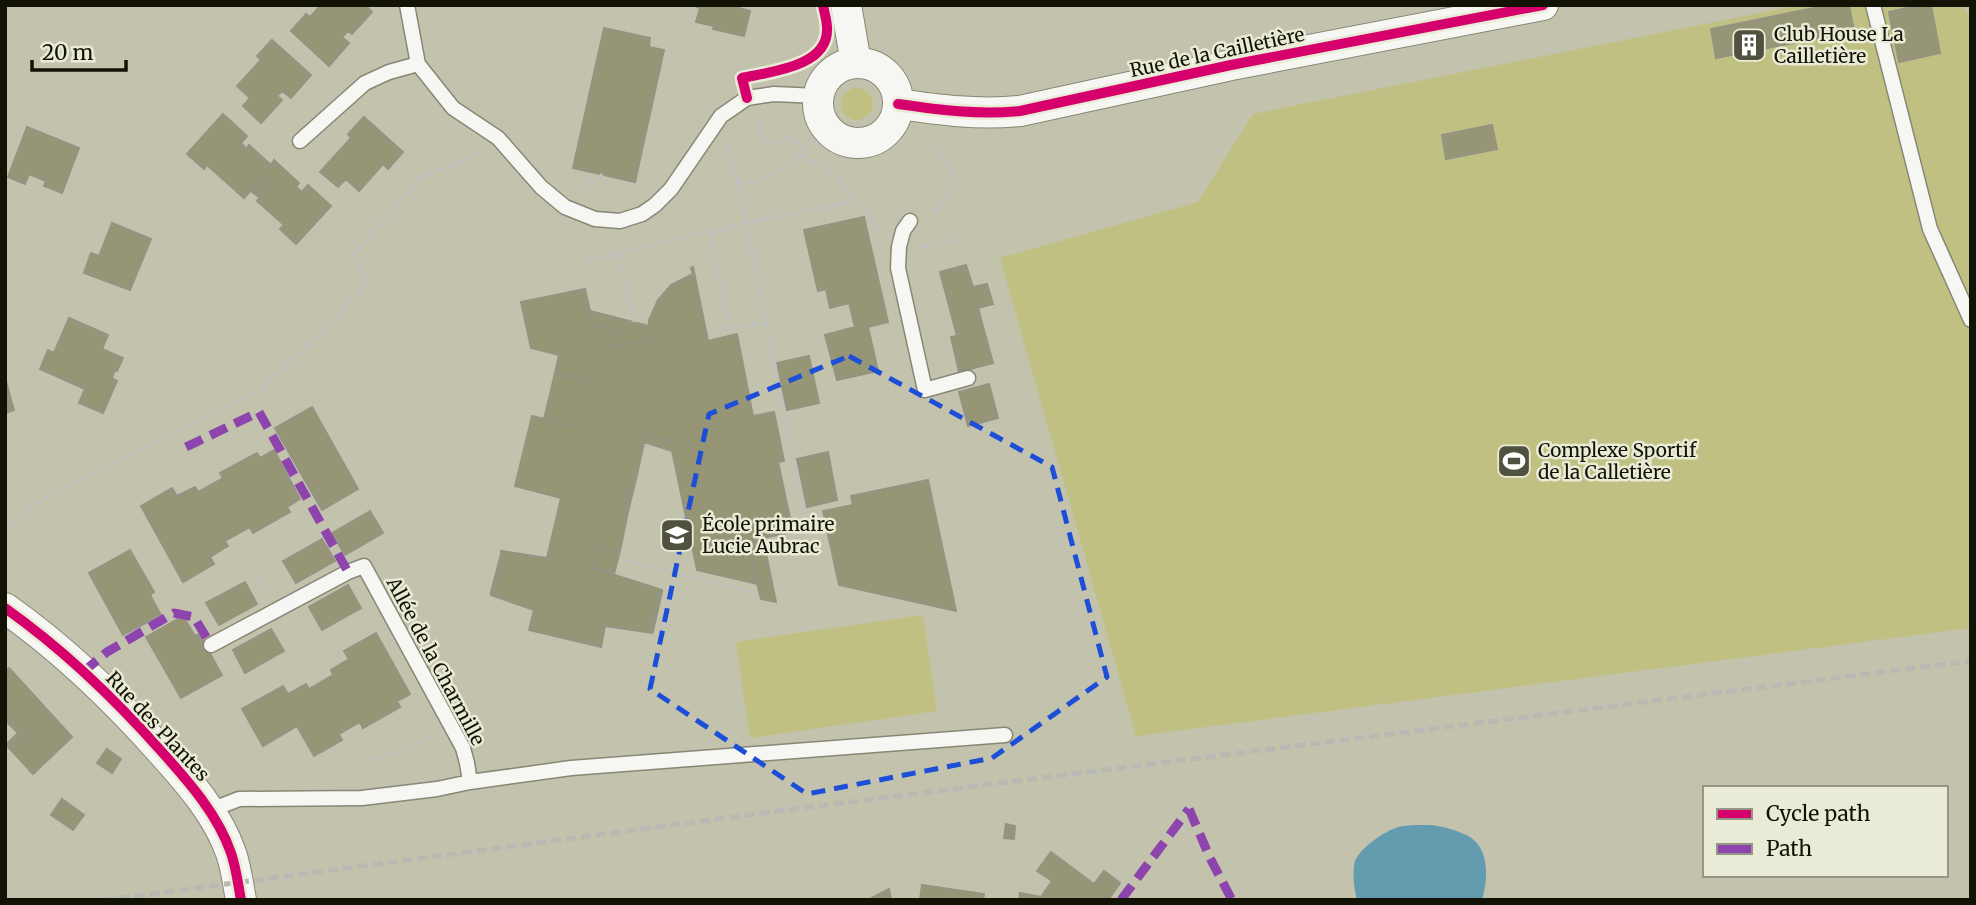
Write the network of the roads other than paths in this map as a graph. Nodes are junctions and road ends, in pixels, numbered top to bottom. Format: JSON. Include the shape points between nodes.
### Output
{"nodes":[{"id":1,"x":407,"y":5,"type":"edge"},
{"id":2,"x":846,"y":5,"type":"edge"},
{"id":3,"x":1543,"y":5,"type":"edge"},
{"id":4,"x":1873,"y":5,"type":"edge"},
{"id":5,"x":856,"y":63,"type":"junction"},
{"id":6,"x":418,"y":64,"type":"junction"},
{"id":7,"x":818,"y":96,"type":"junction"},
{"id":8,"x":898,"y":104,"type":"junction"},
{"id":9,"x":300,"y":141,"type":"dead end"},
{"id":10,"x":910,"y":221,"type":"dead end"},
{"id":11,"x":1971,"y":320,"type":"edge"},
{"id":12,"x":968,"y":377,"type":"dead end"},
{"id":13,"x":5,"y":608,"type":"edge"},
{"id":14,"x":211,"y":645,"type":"dead end"},
{"id":15,"x":1005,"y":735,"type":"dead end"},
{"id":16,"x":470,"y":782,"type":"junction"},
{"id":17,"x":208,"y":811,"type":"junction"},
{"id":18,"x":241,"y":900,"type":"edge"}],
"edges":[{"from":1,"to":6,"type":"lane"},
{"from":2,"to":5,"type":"street"},
{"from":3,"to":8,"type":"street","name":"Rue de la Cailletière","via":[[1020,111],[987,114]]},
{"from":4,"to":11,"type":"lane","via":[[1930,229]]},
{"from":5,"to":7,"type":"street","via":[[835,69]]},
{"from":5,"to":8,"type":"street","via":[[886,75]]},
{"from":6,"to":7,"type":"lane","via":[[453,108],[498,138],[541,187],[565,207],[595,219],[620,221],[655,205],[721,116],[747,98]]},
{"from":6,"to":9,"type":"lane","via":[[365,83]]},
{"from":7,"to":8,"type":"street","via":[[824,125],[838,139],[857,144],[886,132]]},
{"from":10,"to":12,"type":"lane","via":[[903,231],[898,268],[925,390]]},
{"from":13,"to":17,"type":"street","name":"Rue des Plantes","via":[[60,650],[140,727]]},
{"from":14,"to":16,"type":"lane","name":"Allée de la Charmille","via":[[364,566],[463,748]]},
{"from":15,"to":16,"type":"lane","via":[[571,768]]},
{"from":16,"to":17,"type":"lane","via":[[362,798],[239,799]]},
{"from":17,"to":18,"type":"street","name":"Rue des Plantes","via":[[232,854]]}]}
